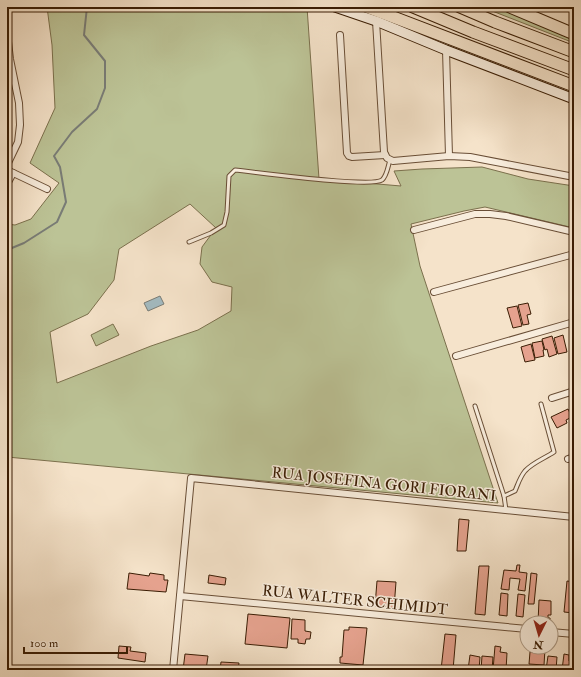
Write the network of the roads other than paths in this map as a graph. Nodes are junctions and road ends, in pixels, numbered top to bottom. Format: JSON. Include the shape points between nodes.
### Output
{"nodes":[{"id":1,"x":335,"y":7,"type":"edge"},
{"id":2,"x":367,"y":7,"type":"edge"},
{"id":3,"x":413,"y":7,"type":"edge"},
{"id":4,"x":460,"y":7,"type":"edge"},
{"id":5,"x":510,"y":7,"type":"edge"},
{"id":6,"x":376,"y":22,"type":"junction"},
{"id":7,"x":7,"y":33,"type":"edge"},
{"id":8,"x":574,"y":34,"type":"edge"},
{"id":9,"x":340,"y":35,"type":"dead end"},
{"id":10,"x":446,"y":50,"type":"junction"},
{"id":11,"x":574,"y":52,"type":"edge"},
{"id":12,"x":574,"y":70,"type":"edge"},
{"id":13,"x":574,"y":86,"type":"edge"},
{"id":14,"x":574,"y":99,"type":"edge"},
{"id":15,"x":449,"y":156,"type":"junction"},
{"id":16,"x":388,"y":158,"type":"junction"},
{"id":17,"x":7,"y":165,"type":"edge"},
{"id":18,"x":10,"y":172,"type":"edge"},
{"id":19,"x":574,"y":177,"type":"edge"},
{"id":20,"x":7,"y":184,"type":"edge"},
{"id":21,"x":47,"y":189,"type":"dead end"},
{"id":22,"x":414,"y":230,"type":"dead end"},
{"id":23,"x":574,"y":232,"type":"edge"},
{"id":24,"x":188,"y":242,"type":"dead end"},
{"id":25,"x":574,"y":254,"type":"edge"},
{"id":26,"x":434,"y":292,"type":"dead end"},
{"id":27,"x":574,"y":322,"type":"edge"},
{"id":28,"x":456,"y":356,"type":"dead end"},
{"id":29,"x":574,"y":391,"type":"edge"},
{"id":30,"x":552,"y":398,"type":"dead end"},
{"id":31,"x":541,"y":404,"type":"dead end"},
{"id":32,"x":475,"y":406,"type":"dead end"},
{"id":33,"x":504,"y":496,"type":"junction"},
{"id":34,"x":506,"y":510,"type":"junction"},
{"id":35,"x":574,"y":516,"type":"edge"},
{"id":36,"x":180,"y":596,"type":"junction"},
{"id":37,"x":519,"y":628,"type":"edge"},
{"id":38,"x":559,"y":633,"type":"edge"},
{"id":39,"x":574,"y":634,"type":"edge"},
{"id":40,"x":173,"y":670,"type":"edge"}],
"edges":[{"from":1,"to":6,"type":"street"},
{"from":2,"to":13,"type":"highway"},
{"from":3,"to":12,"type":"highway"},
{"from":4,"to":11,"type":"highway"},
{"from":5,"to":8,"type":"highway"},
{"from":6,"to":10,"type":"street"},
{"from":6,"to":16,"type":"street","via":[[384,152]]},
{"from":7,"to":17,"type":"street","via":[[20,125],[18,142]]},
{"from":9,"to":16,"type":"street","via":[[347,153],[352,157]]},
{"from":10,"to":14,"type":"street"},
{"from":10,"to":15,"type":"street"},
{"from":15,"to":16,"type":"street","via":[[393,161]]},
{"from":15,"to":19,"type":"street","via":[[470,157]]},
{"from":16,"to":24,"type":"lane","via":[[383,178],[371,182],[235,170],[229,176],[224,225]]},
{"from":18,"to":20,"type":"street"},
{"from":18,"to":21,"type":"street"},
{"from":22,"to":23,"type":"street","via":[[475,214],[490,214]]},
{"from":25,"to":26,"type":"street"},
{"from":27,"to":28,"type":"street"},
{"from":29,"to":30,"type":"street"},
{"from":31,"to":33,"type":"lane","via":[[554,452],[525,471],[515,491]]},
{"from":32,"to":33,"type":"lane"},
{"from":33,"to":34,"type":"lane"},
{"from":34,"to":35,"type":"street","name":"RUA JOSEFINA GORI FIORANI"},
{"from":34,"to":36,"type":"street","name":"RUA JOSEFINA GORI FIORANI","via":[[192,478]]},
{"from":36,"to":37,"type":"street","name":"RUA WALTER SCHIMIDT"},
{"from":36,"to":40,"type":"street"},
{"from":38,"to":39,"type":"street"}]}
